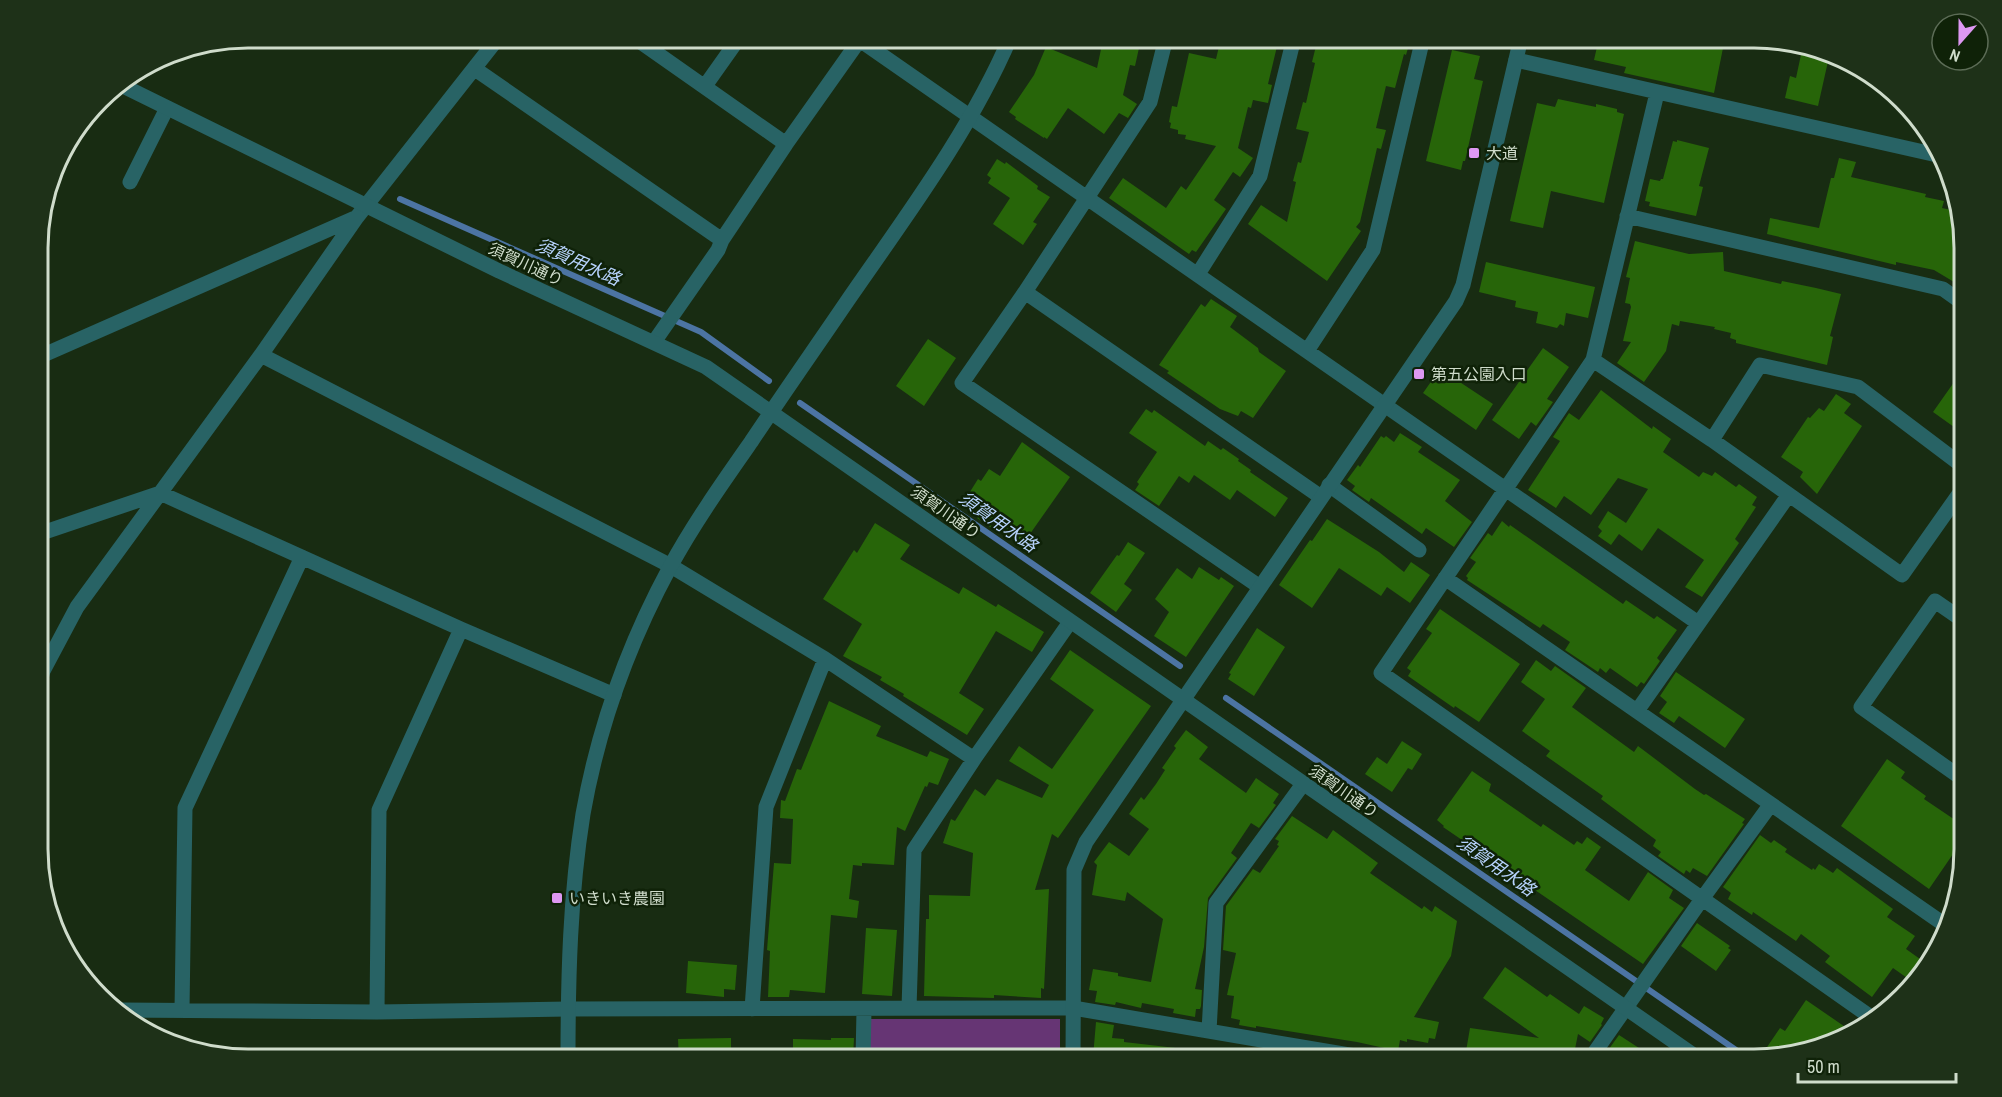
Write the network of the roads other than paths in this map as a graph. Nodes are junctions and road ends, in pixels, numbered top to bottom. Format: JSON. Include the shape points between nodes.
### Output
{"nodes":[{"id":1,"x":491,"y":48,"type":"edge"},
{"id":2,"x":649,"y":48,"type":"edge"},
{"id":3,"x":732,"y":48,"type":"edge"},
{"id":4,"x":852,"y":48,"type":"edge"},
{"id":5,"x":873,"y":48,"type":"edge"},
{"id":6,"x":1006,"y":48,"type":"edge"},
{"id":7,"x":1164,"y":48,"type":"edge"},
{"id":8,"x":1292,"y":48,"type":"edge"},
{"id":9,"x":1422,"y":48,"type":"edge"},
{"id":10,"x":1519,"y":48,"type":"edge"},
{"id":11,"x":1516,"y":60,"type":"junction"},
{"id":12,"x":475,"y":69,"type":"junction"},
{"id":13,"x":705,"y":86,"type":"junction"},
{"id":14,"x":127,"y":88,"type":"edge"},
{"id":15,"x":1657,"y":93,"type":"junction"},
{"id":16,"x":167,"y":108,"type":"junction"},
{"id":17,"x":971,"y":116,"type":"junction"},
{"id":18,"x":786,"y":144,"type":"junction"},
{"id":19,"x":1929,"y":153,"type":"edge"},
{"id":20,"x":130,"y":182,"type":"dead end"},
{"id":21,"x":1088,"y":197,"type":"junction"},
{"id":22,"x":362,"y":212,"type":"junction"},
{"id":23,"x":1628,"y":216,"type":"junction"},
{"id":24,"x":722,"y":240,"type":"junction"},
{"id":25,"x":1198,"y":274,"type":"junction"},
{"id":26,"x":1025,"y":292,"type":"junction"},
{"id":27,"x":1954,"y":297,"type":"edge"},
{"id":28,"x":654,"y":342,"type":"junction"},
{"id":29,"x":1307,"y":351,"type":"junction"},
{"id":30,"x":48,"y":353,"type":"edge"},
{"id":31,"x":261,"y":354,"type":"junction"},
{"id":32,"x":1593,"y":360,"type":"junction"},
{"id":33,"x":1384,"y":405,"type":"junction"},
{"id":34,"x":772,"y":412,"type":"junction"},
{"id":35,"x":1712,"y":440,"type":"junction"},
{"id":36,"x":1954,"y":459,"type":"edge"},
{"id":37,"x":1505,"y":489,"type":"junction"},
{"id":38,"x":1325,"y":491,"type":"junction"},
{"id":39,"x":160,"y":493,"type":"junction"},
{"id":40,"x":1788,"y":496,"type":"junction"},
{"id":41,"x":1954,"y":501,"type":"edge"},
{"id":42,"x":48,"y":531,"type":"edge"},
{"id":43,"x":1419,"y":550,"type":"dead end"},
{"id":44,"x":302,"y":557,"type":"junction"},
{"id":45,"x":670,"y":566,"type":"junction"},
{"id":46,"x":1445,"y":578,"type":"junction"},
{"id":47,"x":1260,"y":587,"type":"junction"},
{"id":48,"x":1954,"y":614,"type":"edge"},
{"id":49,"x":1070,"y":622,"type":"junction"},
{"id":50,"x":1698,"y":623,"type":"junction"},
{"id":51,"x":461,"y":629,"type":"junction"},
{"id":52,"x":825,"y":659,"type":"junction"},
{"id":53,"x":48,"y":663,"type":"edge"},
{"id":54,"x":614,"y":695,"type":"junction"},
{"id":55,"x":1184,"y":700,"type":"junction"},
{"id":56,"x":1637,"y":711,"type":"junction"},
{"id":57,"x":974,"y":759,"type":"junction"},
{"id":58,"x":1954,"y":773,"type":"edge"},
{"id":59,"x":1303,"y":784,"type":"junction"},
{"id":60,"x":1771,"y":804,"type":"junction"},
{"id":61,"x":1702,"y":899,"type":"junction"},
{"id":62,"x":1940,"y":922,"type":"edge"},
{"id":63,"x":909,"y":1008,"type":"junction"},
{"id":64,"x":1073,"y":1008,"type":"junction"},
{"id":65,"x":1626,"y":1008,"type":"junction"},
{"id":66,"x":568,"y":1009,"type":"junction"},
{"id":67,"x":752,"y":1009,"type":"junction"},
{"id":68,"x":129,"y":1010,"type":"edge"},
{"id":69,"x":864,"y":1010,"type":"junction"},
{"id":70,"x":182,"y":1011,"type":"junction"},
{"id":71,"x":376,"y":1012,"type":"junction"},
{"id":72,"x":1866,"y":1014,"type":"edge"},
{"id":73,"x":1209,"y":1031,"type":"junction"},
{"id":74,"x":568,"y":1049,"type":"edge"},
{"id":75,"x":863,"y":1049,"type":"edge"},
{"id":76,"x":1073,"y":1049,"type":"edge"},
{"id":77,"x":1314,"y":1049,"type":"edge"},
{"id":78,"x":1597,"y":1049,"type":"edge"},
{"id":79,"x":1685,"y":1049,"type":"edge"}],
"edges":[{"from":1,"to":12,"type":"street"},
{"from":2,"to":13,"type":"street"},
{"from":3,"to":13,"type":"street"},
{"from":4,"to":18,"type":"street"},
{"from":5,"to":17,"type":"street"},
{"from":6,"to":17,"type":"street"},
{"from":7,"to":21,"type":"street","via":[[1150,102]]},
{"from":8,"to":25,"type":"street","via":[[1260,176]]},
{"from":9,"to":29,"type":"street","via":[[1373,250]]},
{"from":10,"to":11,"type":"street"},
{"from":11,"to":15,"type":"street"},
{"from":11,"to":33,"type":"street","via":[[1463,285]]},
{"from":12,"to":22,"type":"street"},
{"from":12,"to":24,"type":"street"},
{"from":13,"to":18,"type":"street"},
{"from":14,"to":16,"type":"street","name":"須賀川通り"},
{"from":15,"to":19,"type":"street"},
{"from":15,"to":23,"type":"street"},
{"from":16,"to":20,"type":"street"},
{"from":16,"to":22,"type":"street","name":"須賀川通り"},
{"from":17,"to":21,"type":"street"},
{"from":17,"to":34,"type":"street"},
{"from":18,"to":24,"type":"street"},
{"from":21,"to":25,"type":"street"},
{"from":21,"to":26,"type":"street"},
{"from":22,"to":28,"type":"street","name":"須賀川通り"},
{"from":22,"to":30,"type":"street"},
{"from":22,"to":31,"type":"street"},
{"from":23,"to":27,"type":"street","via":[[1943,289]]},
{"from":23,"to":32,"type":"street"},
{"from":24,"to":28,"type":"street"},
{"from":25,"to":29,"type":"street"},
{"from":26,"to":38,"type":"street"},
{"from":26,"to":47,"type":"street","via":[[962,383]]},
{"from":28,"to":34,"type":"street","name":"須賀川通り","via":[[706,367]]},
{"from":29,"to":33,"type":"street"},
{"from":31,"to":39,"type":"street"},
{"from":31,"to":45,"type":"street"},
{"from":32,"to":35,"type":"street"},
{"from":32,"to":37,"type":"street"},
{"from":33,"to":37,"type":"street"},
{"from":33,"to":38,"type":"street"},
{"from":34,"to":45,"type":"street"},
{"from":34,"to":49,"type":"street","name":"須賀川通り"},
{"from":35,"to":36,"type":"street","via":[[1760,365],[1858,387]]},
{"from":35,"to":40,"type":"street"},
{"from":37,"to":46,"type":"street"},
{"from":37,"to":50,"type":"street"},
{"from":38,"to":43,"type":"street"},
{"from":38,"to":47,"type":"street"},
{"from":39,"to":42,"type":"street"},
{"from":39,"to":44,"type":"street"},
{"from":39,"to":53,"type":"street","via":[[78,607]]},
{"from":40,"to":41,"type":"street","via":[[1902,575]]},
{"from":40,"to":50,"type":"street"},
{"from":44,"to":51,"type":"street"},
{"from":44,"to":70,"type":"street","via":[[185,808]]},
{"from":45,"to":52,"type":"street"},
{"from":45,"to":54,"type":"street"},
{"from":46,"to":56,"type":"street"},
{"from":46,"to":61,"type":"street","via":[[1381,673]]},
{"from":47,"to":55,"type":"street"},
{"from":48,"to":58,"type":"street","via":[[1935,601],[1861,707]]},
{"from":49,"to":55,"type":"street","name":"須賀川通り"},
{"from":49,"to":57,"type":"street"},
{"from":50,"to":56,"type":"street"},
{"from":51,"to":54,"type":"street"},
{"from":51,"to":71,"type":"street","via":[[379,810]]},
{"from":52,"to":57,"type":"street"},
{"from":52,"to":67,"type":"street","via":[[766,807]]},
{"from":54,"to":66,"type":"street","via":[[596,753],[584,813],[572,912]]},
{"from":55,"to":59,"type":"street","name":"須賀川通り"},
{"from":55,"to":64,"type":"street","via":[[1086,842],[1074,870]]},
{"from":56,"to":60,"type":"street"},
{"from":57,"to":63,"type":"street","via":[[914,850]]},
{"from":59,"to":65,"type":"street","name":"須賀川通り"},
{"from":59,"to":73,"type":"street","via":[[1216,903]]},
{"from":60,"to":61,"type":"street"},
{"from":60,"to":62,"type":"street"},
{"from":61,"to":65,"type":"street"},
{"from":61,"to":72,"type":"street"},
{"from":63,"to":64,"type":"street"},
{"from":63,"to":69,"type":"street"},
{"from":64,"to":73,"type":"street"},
{"from":64,"to":76,"type":"street"},
{"from":65,"to":78,"type":"street"},
{"from":65,"to":79,"type":"street","name":"須賀川通り"},
{"from":66,"to":67,"type":"street"},
{"from":66,"to":71,"type":"street"},
{"from":66,"to":74,"type":"street"},
{"from":67,"to":69,"type":"street"},
{"from":68,"to":70,"type":"street"},
{"from":69,"to":75,"type":"street"},
{"from":70,"to":71,"type":"street"},
{"from":73,"to":77,"type":"street"}]}
